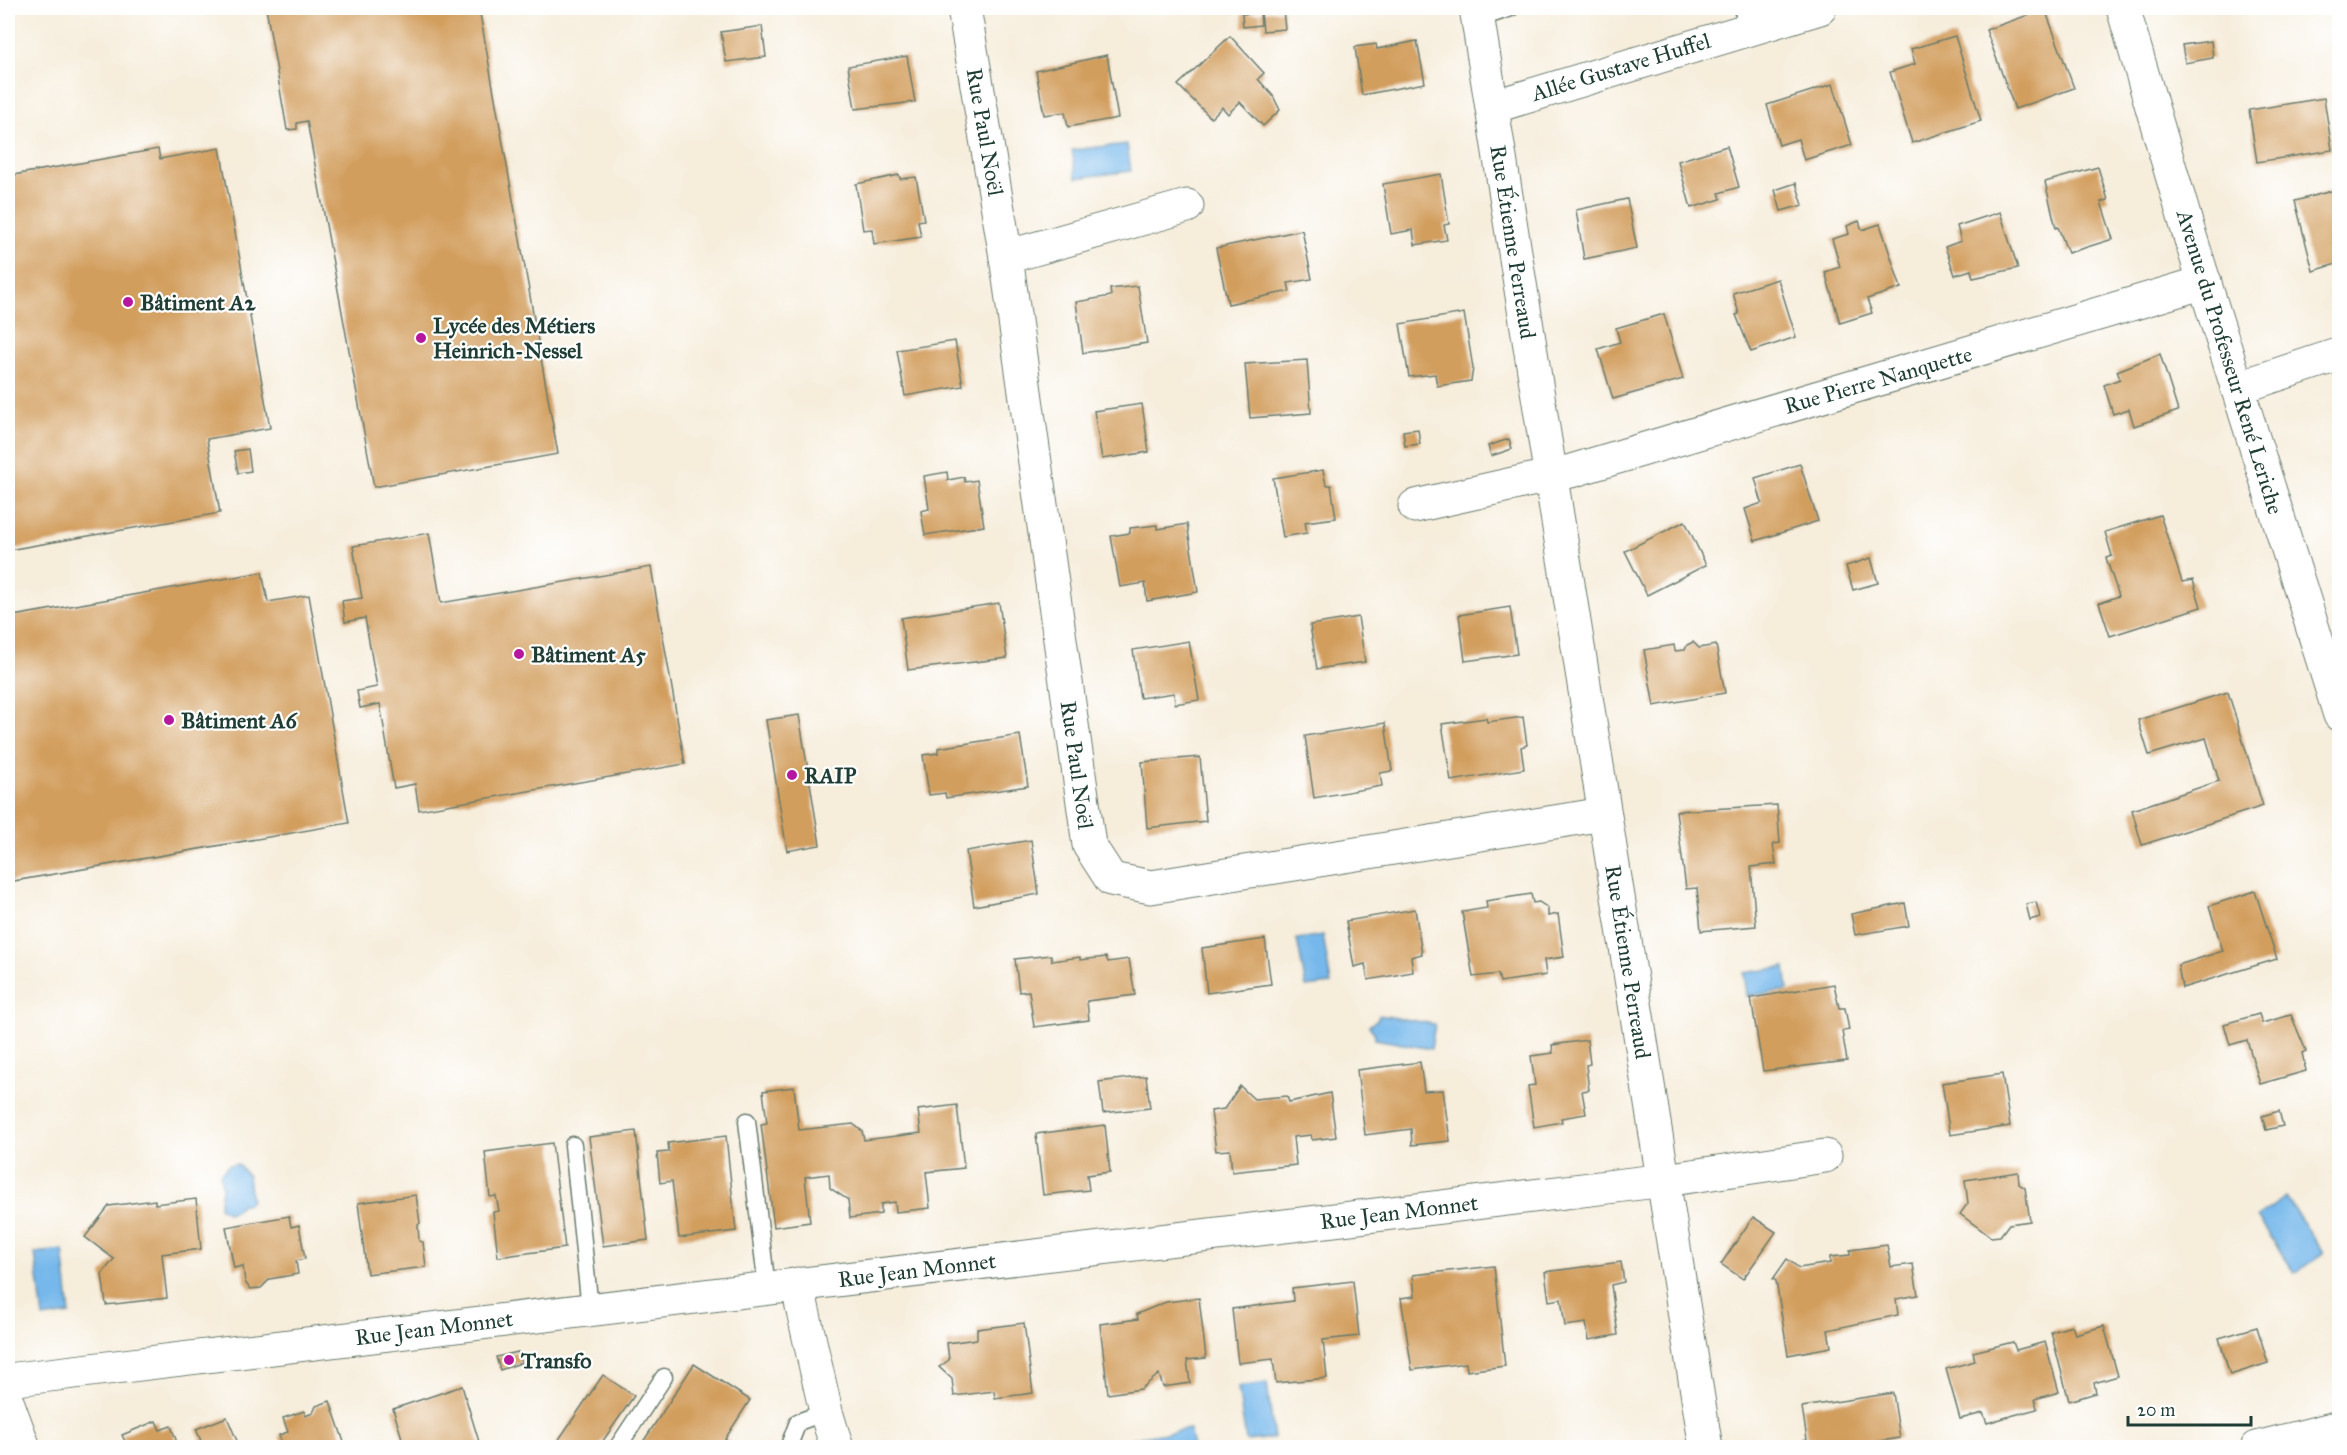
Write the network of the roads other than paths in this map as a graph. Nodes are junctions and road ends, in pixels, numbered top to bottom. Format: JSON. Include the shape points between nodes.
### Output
{"nodes":[{"id":1,"x":964,"y":8,"type":"edge"},
{"id":2,"x":1511,"y":8,"type":"edge"},
{"id":3,"x":1820,"y":8,"type":"edge"},
{"id":4,"x":2123,"y":8,"type":"edge"},
{"id":5,"x":1477,"y":13,"type":"edge"},
{"id":6,"x":1747,"y":18,"type":"edge"},
{"id":7,"x":1492,"y":107,"type":"junction"},
{"id":8,"x":1187,"y":206,"type":"dead end"},
{"id":9,"x":1006,"y":257,"type":"junction"},
{"id":10,"x":2205,"y":282,"type":"junction"},
{"id":11,"x":2340,"y":354,"type":"edge"},
{"id":12,"x":2237,"y":388,"type":"junction"},
{"id":13,"x":1550,"y":476,"type":"junction"},
{"id":14,"x":1415,"y":506,"type":"dead end"},
{"id":15,"x":2340,"y":715,"type":"edge"},
{"id":16,"x":1604,"y":814,"type":"junction"},
{"id":17,"x":747,"y":1121,"type":"dead end"},
{"id":18,"x":573,"y":1145,"type":"dead end"},
{"id":19,"x":1826,"y":1156,"type":"dead end"},
{"id":20,"x":1665,"y":1180,"type":"junction"},
{"id":21,"x":782,"y":1286,"type":"junction"},
{"id":22,"x":590,"y":1309,"type":"junction"},
{"id":23,"x":664,"y":1377,"type":"dead end"},
{"id":24,"x":8,"y":1380,"type":"edge"},
{"id":25,"x":8,"y":1404,"type":"edge"},
{"id":26,"x":826,"y":1412,"type":"junction"},
{"id":27,"x":2340,"y":1427,"type":"edge"},
{"id":28,"x":24,"y":1448,"type":"edge"},
{"id":29,"x":617,"y":1448,"type":"edge"},
{"id":30,"x":788,"y":1448,"type":"edge"},
{"id":31,"x":837,"y":1448,"type":"edge"},
{"id":32,"x":1706,"y":1448,"type":"edge"},
{"id":33,"x":2257,"y":1448,"type":"edge"}],
"edges":[{"from":1,"to":9,"type":"street","name":"Rue Paul Noël"},
{"from":2,"to":5,"type":"lane"},
{"from":3,"to":6,"type":"street","name":"Allée Gustave Huffel"},
{"from":4,"to":10,"type":"street","name":"Avenue du Professeur René Leriche"},
{"from":5,"to":7,"type":"street","name":"Rue Étienne Perreaud"},
{"from":6,"to":7,"type":"street","name":"Allée Gustave Huffel"},
{"from":7,"to":13,"type":"street","name":"Rue Étienne Perreaud"},
{"from":8,"to":9,"type":"street"},
{"from":9,"to":16,"type":"street","name":"Rue Paul Noël","via":[[1089,845],[1111,879],[1151,887]]},
{"from":10,"to":12,"type":"street","name":"Avenue du Professeur René Leriche"},
{"from":10,"to":13,"type":"street","name":"Rue Pierre Nanquette"},
{"from":11,"to":12,"type":"street"},
{"from":12,"to":15,"type":"street","name":"Avenue du Professeur René Leriche"},
{"from":13,"to":14,"type":"street"},
{"from":13,"to":16,"type":"street","name":"Rue Étienne Perreaud"},
{"from":16,"to":20,"type":"street","name":"Rue Étienne Perreaud"},
{"from":17,"to":21,"type":"lane"},
{"from":18,"to":22,"type":"lane"},
{"from":19,"to":20,"type":"street","name":"Rue Jean Monnet"},
{"from":20,"to":21,"type":"street","name":"Rue Jean Monnet"},
{"from":20,"to":32,"type":"street","name":"Rue Étienne Perreaud"},
{"from":21,"to":22,"type":"street","name":"Rue Jean Monnet"},
{"from":21,"to":26,"type":"street"},
{"from":22,"to":24,"type":"street","name":"Rue Jean Monnet"},
{"from":23,"to":29,"type":"lane"},
{"from":25,"to":28,"type":"street"},
{"from":26,"to":30,"type":"lane","via":[[798,1422]]},
{"from":26,"to":31,"type":"street"},
{"from":27,"to":33,"type":"street"}]}
